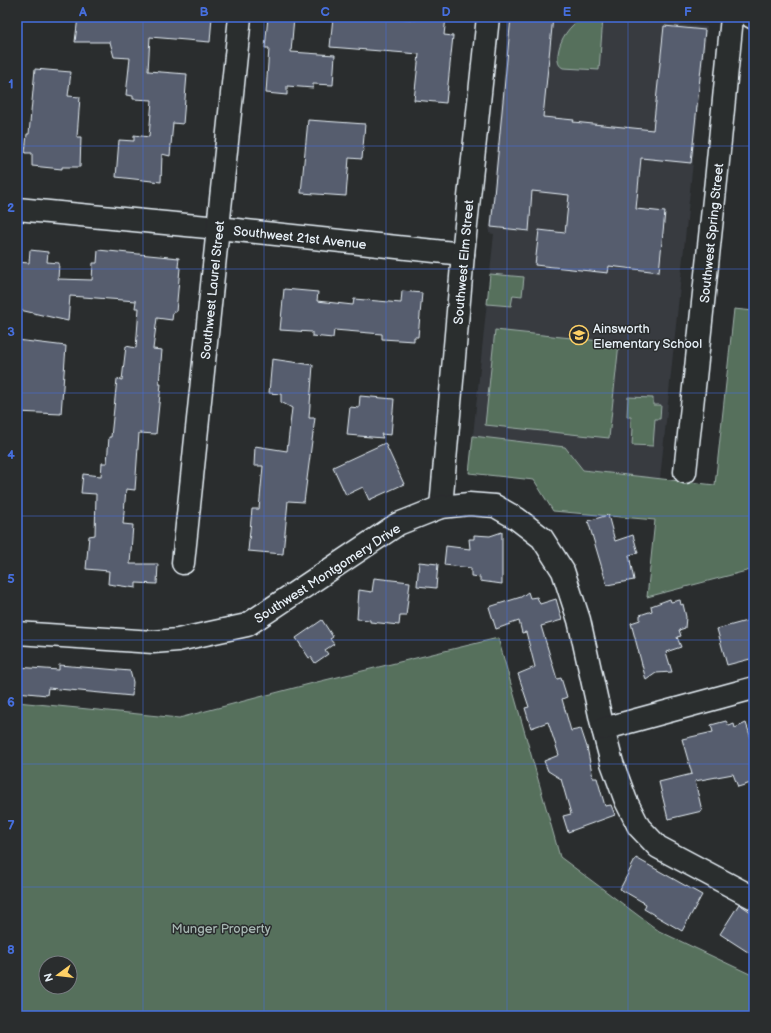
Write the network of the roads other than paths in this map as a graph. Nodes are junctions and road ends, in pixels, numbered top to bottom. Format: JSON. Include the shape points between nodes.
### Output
{"nodes":[{"id":1,"x":240,"y":17,"type":"edge"},
{"id":2,"x":488,"y":17,"type":"edge"},
{"id":3,"x":732,"y":17,"type":"edge"},
{"id":4,"x":17,"y":209,"type":"edge"},
{"id":5,"x":218,"y":228,"type":"junction"},
{"id":6,"x":463,"y":254,"type":"junction"},
{"id":7,"x":685,"y":472,"type":"dead end"},
{"id":8,"x":441,"y":507,"type":"junction"},
{"id":9,"x":183,"y":563,"type":"dead end"},
{"id":10,"x":17,"y":633,"type":"edge"},
{"id":11,"x":754,"y":688,"type":"edge"},
{"id":12,"x":603,"y":729,"type":"junction"},
{"id":13,"x":754,"y":898,"type":"edge"}],
"edges":[{"from":1,"to":5,"type":"street","name":"Southwest Laurel Street"},
{"from":2,"to":6,"type":"street","name":"Southwest Elm Street"},
{"from":3,"to":7,"type":"street","name":"Southwest Spring Street"},
{"from":4,"to":5,"type":"street","name":"Southwest 21st Avenue"},
{"from":5,"to":6,"type":"street","name":"Southwest 21st Avenue"},
{"from":5,"to":9,"type":"street","name":"Southwest Laurel Street"},
{"from":6,"to":8,"type":"street","name":"Southwest Elm Street"},
{"from":8,"to":10,"type":"street","name":"Southwest Montgomery Drive","via":[[398,524],[247,625],[178,640],[153,642]]},
{"from":8,"to":12,"type":"street","name":"Southwest Montgomery Drive","via":[[469,504],[496,506],[542,538],[563,571],[579,620]]},
{"from":11,"to":12,"type":"street"},
{"from":12,"to":13,"type":"street","name":"Southwest Montgomery Drive","via":[[612,763],[639,827],[658,847]]}]}
